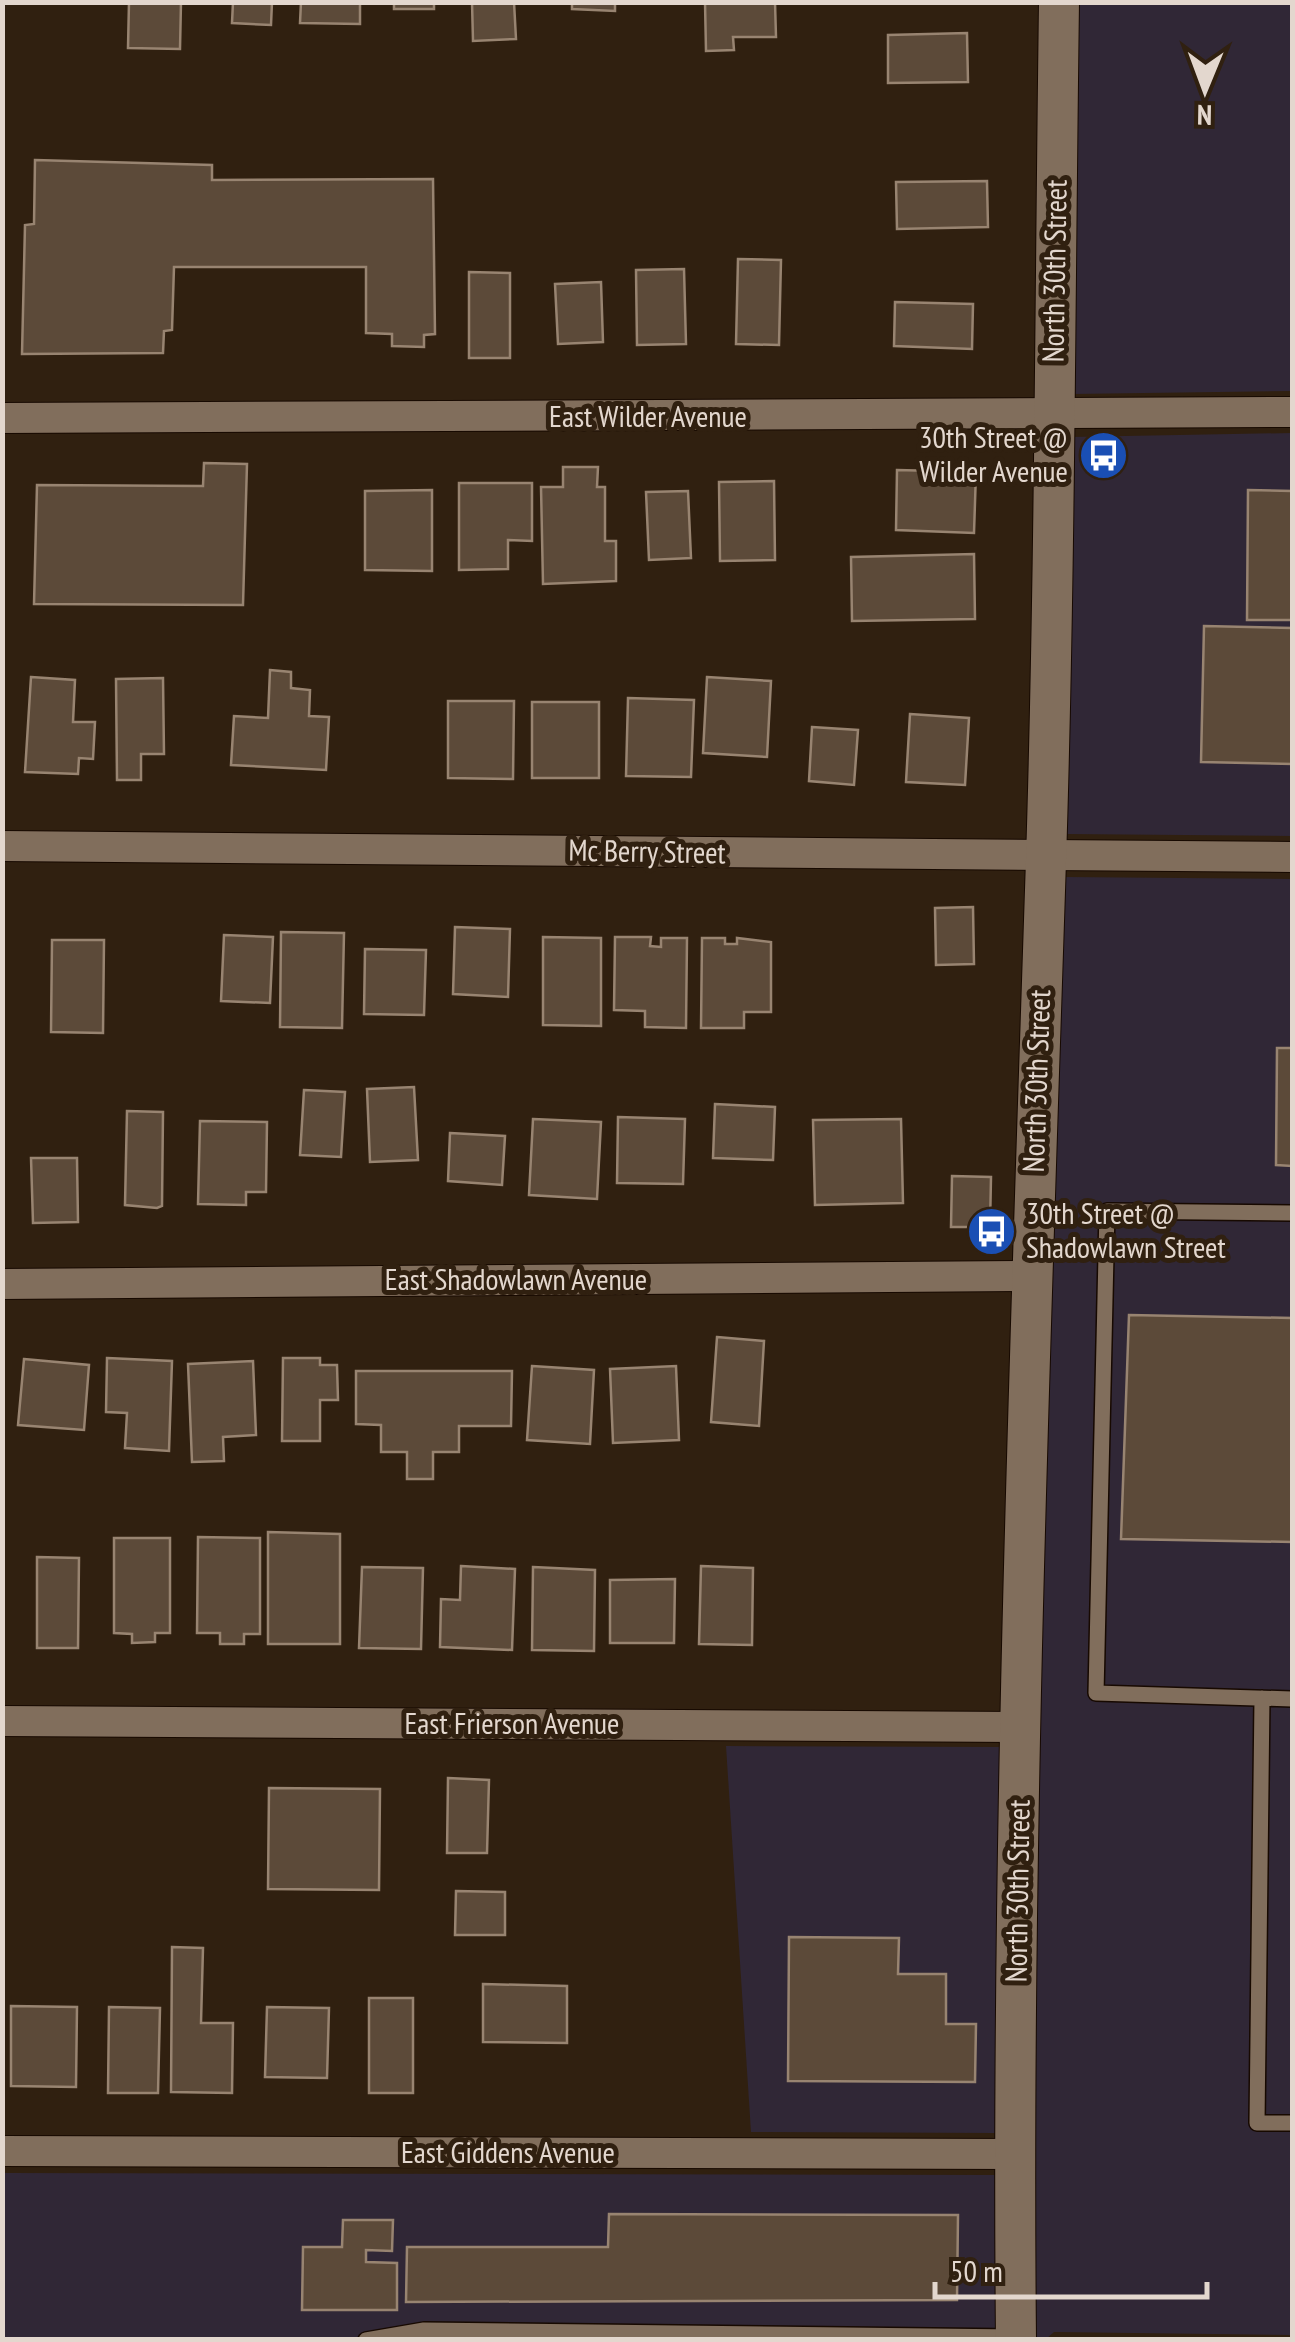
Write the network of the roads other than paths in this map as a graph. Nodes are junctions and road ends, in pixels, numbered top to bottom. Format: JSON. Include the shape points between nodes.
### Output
{"nodes":[{"id":1,"x":1059,"y":2,"type":"edge"},
{"id":2,"x":1292,"y":412,"type":"edge"},
{"id":3,"x":1052,"y":416,"type":"junction"},
{"id":4,"x":2,"y":418,"type":"edge"},
{"id":5,"x":2,"y":846,"type":"edge"},
{"id":6,"x":1046,"y":855,"type":"junction"},
{"id":7,"x":1292,"y":857,"type":"edge"},
{"id":8,"x":1292,"y":1214,"type":"edge"},
{"id":9,"x":1029,"y":1276,"type":"junction"},
{"id":10,"x":2,"y":1284,"type":"edge"},
{"id":11,"x":1262,"y":1698,"type":"junction"},
{"id":12,"x":1292,"y":1699,"type":"edge"},
{"id":13,"x":2,"y":1721,"type":"edge"},
{"id":14,"x":1021,"y":1726,"type":"junction"},
{"id":15,"x":1292,"y":2123,"type":"edge"},
{"id":16,"x":2,"y":2151,"type":"edge"},
{"id":17,"x":1014,"y":2154,"type":"junction"},
{"id":18,"x":424,"y":2335,"type":"edge"},
{"id":19,"x":1016,"y":2338,"type":"edge"},
{"id":20,"x":366,"y":2340,"type":"edge"}],
"edges":[{"from":1,"to":3,"type":"street","name":"North 30th Street"},
{"from":2,"to":3,"type":"street","name":"East Wilder Avenue"},
{"from":3,"to":4,"type":"street","name":"East Wilder Avenue"},
{"from":3,"to":6,"type":"street","name":"North 30th Street"},
{"from":5,"to":6,"type":"street","name":"Mc Berry Street"},
{"from":6,"to":7,"type":"street","name":"Mc Berry Street"},
{"from":6,"to":9,"type":"street","name":"North 30th Street"},
{"from":8,"to":11,"type":"lane","via":[[1107,1211],[1096,1693]]},
{"from":9,"to":10,"type":"street","name":"East Shadowlawn Avenue"},
{"from":9,"to":14,"type":"street","name":"North 30th Street"},
{"from":11,"to":12,"type":"lane"},
{"from":11,"to":15,"type":"lane","via":[[1257,2123]]},
{"from":13,"to":14,"type":"street","name":"East Frierson Avenue"},
{"from":14,"to":17,"type":"street","name":"North 30th Street"},
{"from":16,"to":17,"type":"street","name":"East Giddens Avenue"},
{"from":17,"to":19,"type":"street","name":"North 30th Street"},
{"from":18,"to":19,"type":"lane"},
{"from":18,"to":20,"type":"lane"}]}
